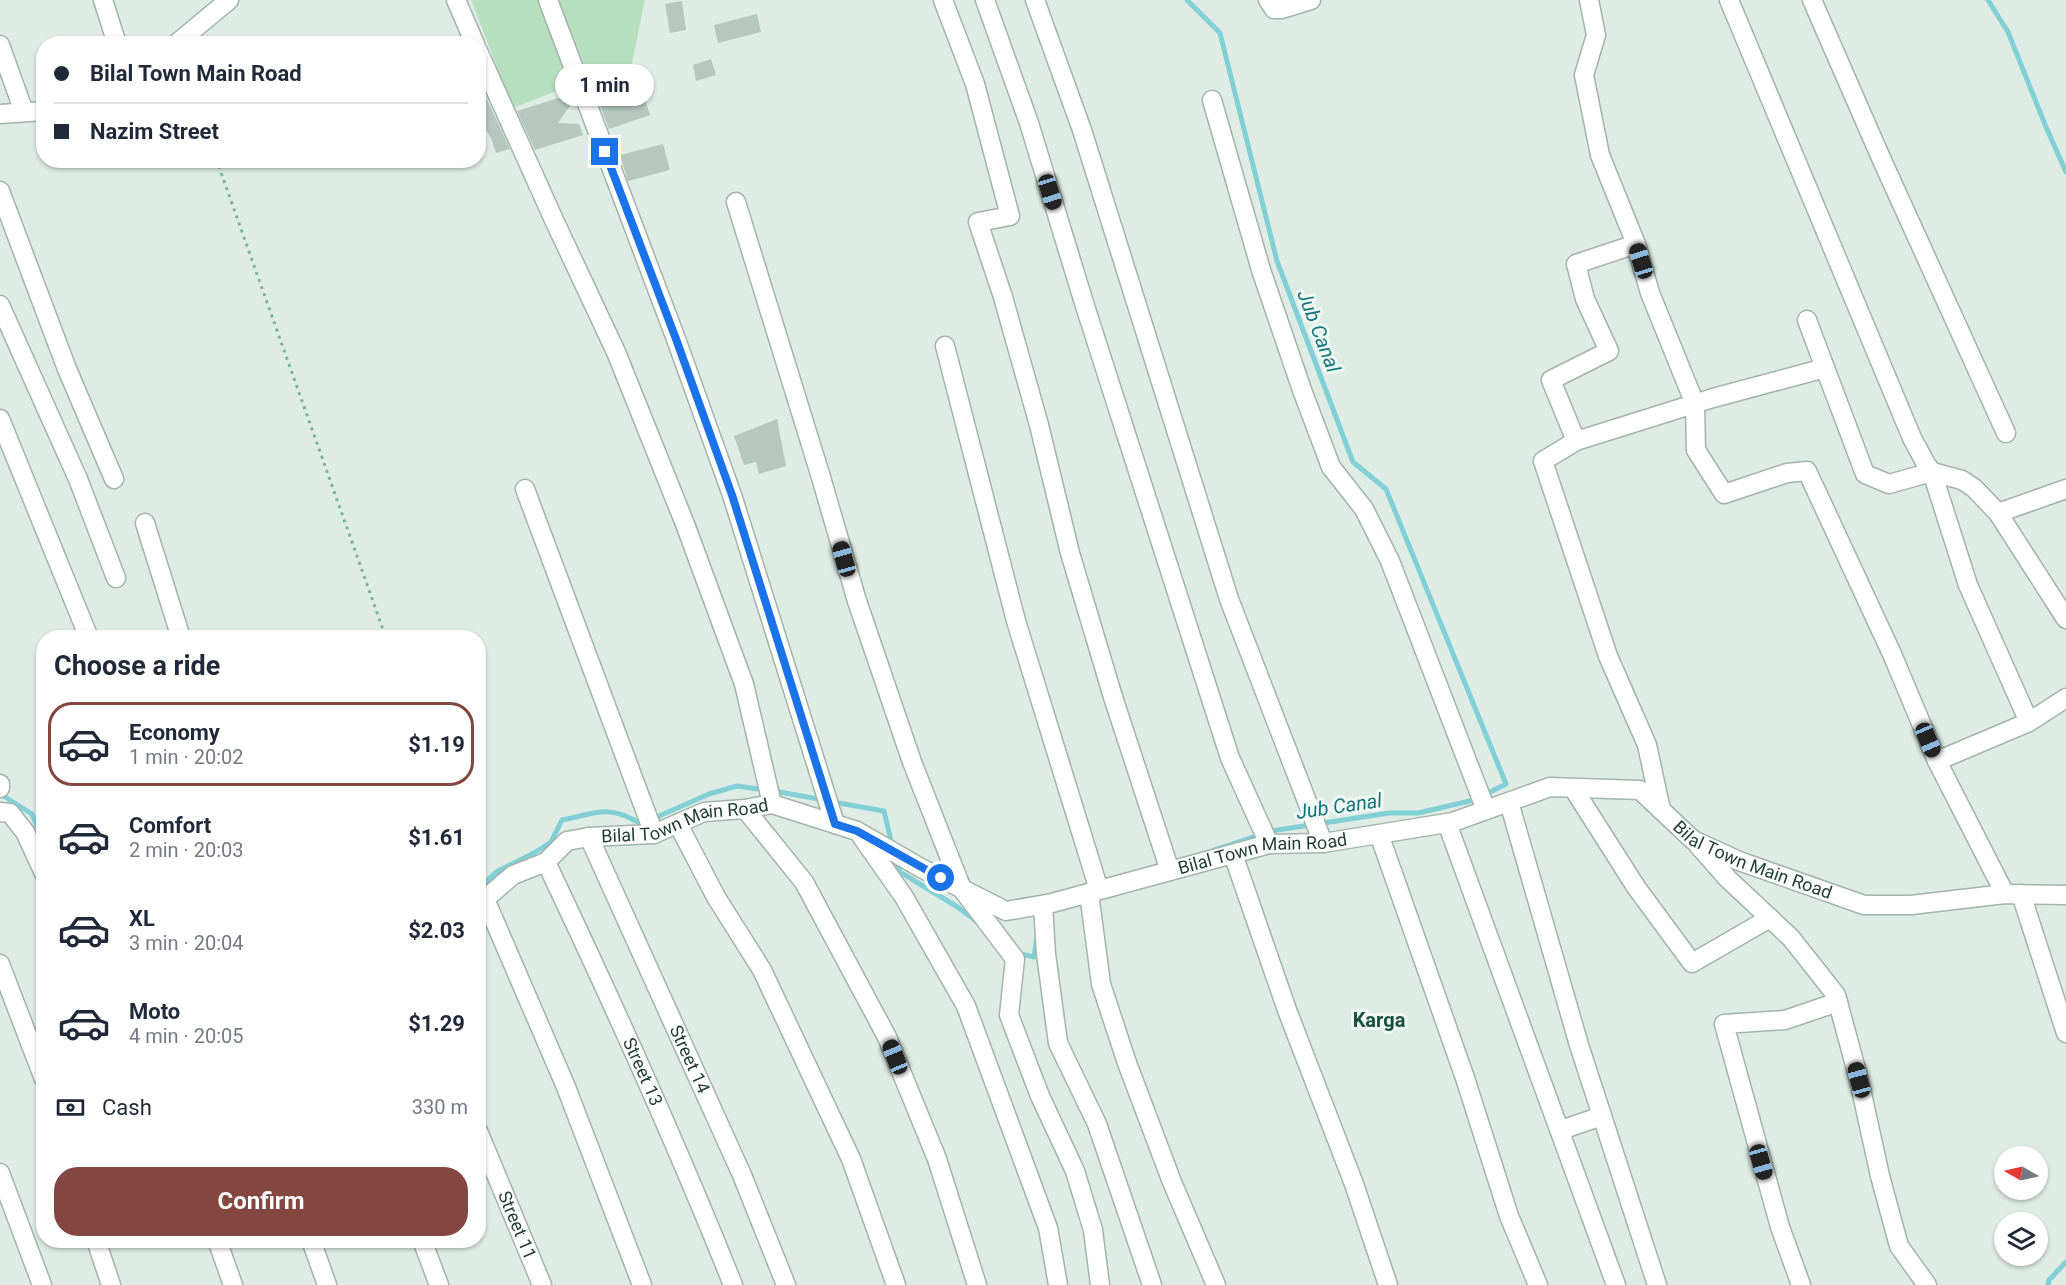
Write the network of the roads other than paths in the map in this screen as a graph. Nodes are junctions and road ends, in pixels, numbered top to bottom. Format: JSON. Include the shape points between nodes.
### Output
{"nodes":[{"id":1,"x":103,"y":0,"type":"edge"},
{"id":2,"x":230,"y":0,"type":"edge"},
{"id":3,"x":456,"y":0,"type":"edge"},
{"id":4,"x":548,"y":0,"type":"edge"},
{"id":5,"x":943,"y":0,"type":"edge"},
{"id":6,"x":985,"y":0,"type":"edge"},
{"id":7,"x":1035,"y":0,"type":"edge"},
{"id":8,"x":1268,"y":0,"type":"edge"},
{"id":9,"x":1311,"y":0,"type":"edge"},
{"id":10,"x":1589,"y":0,"type":"edge"},
{"id":11,"x":1729,"y":0,"type":"edge"},
{"id":12,"x":1812,"y":0,"type":"edge"},
{"id":13,"x":114,"y":36,"type":"edge"},
{"id":14,"x":186,"y":36,"type":"edge"},
{"id":15,"x":472,"y":36,"type":"edge"},
{"id":16,"x":0,"y":45,"type":"edge"},
{"id":17,"x":486,"y":69,"type":"edge"},
{"id":18,"x":1212,"y":100,"type":"dead end"},
{"id":19,"x":36,"y":111,"type":"edge"},
{"id":20,"x":24,"y":112,"type":"junction"},
{"id":21,"x":0,"y":114,"type":"edge"},
{"id":22,"x":0,"y":191,"type":"edge"},
{"id":23,"x":736,"y":202,"type":"dead end"},
{"id":24,"x":1636,"y":244,"type":"junction"},
{"id":25,"x":0,"y":305,"type":"edge"},
{"id":26,"x":1808,"y":320,"type":"dead end"},
{"id":27,"x":945,"y":346,"type":"dead end"},
{"id":28,"x":1825,"y":368,"type":"junction"},
{"id":29,"x":1695,"y":404,"type":"junction"},
{"id":30,"x":0,"y":419,"type":"edge"},
{"id":31,"x":2006,"y":433,"type":"dead end"},
{"id":32,"x":1576,"y":441,"type":"junction"},
{"id":33,"x":1932,"y":472,"type":"junction"},
{"id":34,"x":114,"y":479,"type":"dead end"},
{"id":35,"x":525,"y":489,"type":"dead end"},
{"id":36,"x":2066,"y":489,"type":"edge"},
{"id":37,"x":1998,"y":513,"type":"junction"},
{"id":38,"x":144,"y":523,"type":"dead end"},
{"id":39,"x":116,"y":578,"type":"dead end"},
{"id":40,"x":2066,"y":619,"type":"edge"},
{"id":41,"x":86,"y":630,"type":"edge"},
{"id":42,"x":178,"y":630,"type":"edge"},
{"id":43,"x":2066,"y":698,"type":"edge"},
{"id":44,"x":2029,"y":722,"type":"junction"},
{"id":45,"x":1937,"y":761,"type":"junction"},
{"id":46,"x":1574,"y":788,"type":"junction"},
{"id":47,"x":1509,"y":802,"type":"junction"},
{"id":48,"x":772,"y":804,"type":"junction"},
{"id":49,"x":745,"y":809,"type":"junction"},
{"id":50,"x":1486,"y":810,"type":"junction"},
{"id":51,"x":1661,"y":810,"type":"junction"},
{"id":52,"x":0,"y":812,"type":"edge"},
{"id":53,"x":1447,"y":823,"type":"junction"},
{"id":54,"x":678,"y":824,"type":"junction"},
{"id":55,"x":835,"y":824,"type":"junction"},
{"id":56,"x":857,"y":831,"type":"junction"},
{"id":57,"x":654,"y":834,"type":"junction"},
{"id":58,"x":1379,"y":834,"type":"junction"},
{"id":59,"x":589,"y":837,"type":"junction"},
{"id":60,"x":1693,"y":840,"type":"junction"},
{"id":61,"x":1323,"y":843,"type":"junction"},
{"id":62,"x":1269,"y":844,"type":"junction"},
{"id":63,"x":1233,"y":854,"type":"junction"},
{"id":64,"x":36,"y":855,"type":"edge"},
{"id":65,"x":546,"y":862,"type":"junction"},
{"id":66,"x":1170,"y":871,"type":"junction"},
{"id":67,"x":962,"y":889,"type":"junction"},
{"id":68,"x":1094,"y":892,"type":"junction"},
{"id":69,"x":2013,"y":894,"type":"junction"},
{"id":70,"x":486,"y":899,"type":"edge"},
{"id":71,"x":2064,"y":899,"type":"edge"},
{"id":72,"x":1043,"y":905,"type":"junction"},
{"id":73,"x":486,"y":911,"type":"edge"},
{"id":74,"x":1770,"y":918,"type":"junction"},
{"id":75,"x":0,"y":964,"type":"edge"},
{"id":76,"x":1838,"y":1002,"type":"junction"},
{"id":77,"x":2066,"y":1033,"type":"edge"},
{"id":78,"x":36,"y":1059,"type":"edge"},
{"id":79,"x":1602,"y":1116,"type":"junction"},
{"id":80,"x":1561,"y":1130,"type":"junction"},
{"id":81,"x":486,"y":1150,"type":"edge"},
{"id":82,"x":0,"y":1173,"type":"edge"},
{"id":83,"x":99,"y":1248,"type":"edge"},
{"id":84,"x":220,"y":1248,"type":"edge"},
{"id":85,"x":314,"y":1248,"type":"edge"},
{"id":86,"x":425,"y":1248,"type":"edge"},
{"id":87,"x":42,"y":1285,"type":"edge"},
{"id":88,"x":111,"y":1285,"type":"edge"},
{"id":89,"x":233,"y":1285,"type":"edge"},
{"id":90,"x":327,"y":1285,"type":"edge"},
{"id":91,"x":439,"y":1285,"type":"edge"},
{"id":92,"x":542,"y":1285,"type":"edge"},
{"id":93,"x":642,"y":1285,"type":"edge"},
{"id":94,"x":733,"y":1285,"type":"edge"},
{"id":95,"x":786,"y":1285,"type":"edge"},
{"id":96,"x":896,"y":1285,"type":"edge"},
{"id":97,"x":977,"y":1285,"type":"edge"},
{"id":98,"x":1058,"y":1285,"type":"edge"},
{"id":99,"x":1100,"y":1285,"type":"edge"},
{"id":100,"x":1152,"y":1285,"type":"edge"},
{"id":101,"x":1216,"y":1285,"type":"edge"},
{"id":102,"x":1388,"y":1285,"type":"edge"},
{"id":103,"x":1538,"y":1285,"type":"edge"},
{"id":104,"x":1616,"y":1285,"type":"edge"},
{"id":105,"x":1657,"y":1285,"type":"edge"},
{"id":106,"x":1801,"y":1285,"type":"edge"},
{"id":107,"x":1927,"y":1285,"type":"edge"}],
"edges":[{"from":1,"to":13,"type":"street"},
{"from":2,"to":14,"type":"street"},
{"from":3,"to":15,"type":"street"},
{"from":4,"to":55,"type":"street","via":[[732,495]]},
{"from":5,"to":66,"type":"street","via":[[975,84],[1010,216],[978,222],[1039,425],[1070,554]]},
{"from":6,"to":62,"type":"street","via":[[1029,123],[1230,758]]},
{"from":7,"to":61,"type":"street","via":[[1082,130],[1229,599]]},
{"from":8,"to":9,"type":"street","via":[[1274,9],[1282,9]]},
{"from":10,"to":24,"type":"street","via":[[1596,35],[1584,75],[1600,155]]},
{"from":11,"to":33,"type":"street","via":[[1912,438]]},
{"from":12,"to":31,"type":"street"},
{"from":16,"to":20,"type":"street"},
{"from":17,"to":48,"type":"street","via":[[616,351],[685,524],[744,684]]},
{"from":18,"to":50,"type":"street","via":[[1261,270],[1331,467],[1364,508],[1390,561]]},
{"from":19,"to":20,"type":"street"},
{"from":20,"to":21,"type":"street"},
{"from":22,"to":34,"type":"street","via":[[67,369]]},
{"from":23,"to":67,"type":"street","via":[[856,601],[912,762]]},
{"from":24,"to":29,"type":"street","via":[[1650,293]]},
{"from":24,"to":32,"type":"street","via":[[1575,264],[1585,299],[1609,351],[1551,381]]},
{"from":25,"to":39,"type":"street","via":[[78,479]]},
{"from":26,"to":28,"type":"street"},
{"from":27,"to":68,"type":"street","via":[[1016,621]]},
{"from":28,"to":29,"type":"street"},
{"from":28,"to":33,"type":"street","via":[[1865,474],[1888,484]]},
{"from":29,"to":32,"type":"street"},
{"from":29,"to":45,"type":"street","via":[[1696,450],[1724,494],[1787,473],[1807,471]]},
{"from":30,"to":41,"type":"street"},
{"from":32,"to":51,"type":"street","via":[[1544,461],[1608,656],[1647,745]]},
{"from":33,"to":37,"type":"street","via":[[1962,480]]},
{"from":33,"to":44,"type":"street","via":[[1968,585]]},
{"from":35,"to":57,"type":"street"},
{"from":36,"to":37,"type":"street"},
{"from":37,"to":40,"type":"street"},
{"from":38,"to":42,"type":"street"},
{"from":43,"to":44,"type":"street"},
{"from":44,"to":45,"type":"street"},
{"from":45,"to":69,"type":"street"},
{"from":46,"to":47,"type":"street","name":"Bilal Town Main Road","via":[[1550,787]]},
{"from":46,"to":51,"type":"street","name":"Bilal Town Main Road","via":[[1640,790]]},
{"from":46,"to":74,"type":"street","via":[[1636,887],[1692,963]]},
{"from":47,"to":50,"type":"street","name":"Bilal Town Main Road"},
{"from":47,"to":79,"type":"street"},
{"from":48,"to":49,"type":"street","name":"Bilal Town Main Road"},
{"from":48,"to":55,"type":"street","name":"Bilal Town Main Road"},
{"from":49,"to":54,"type":"street","name":"Bilal Town Main Road","via":[[704,812]]},
{"from":49,"to":97,"type":"street","via":[[804,882],[886,1037],[937,1160]]},
{"from":50,"to":53,"type":"street","name":"Bilal Town Main Road"},
{"from":51,"to":60,"type":"street","name":"Bilal Town Main Road"},
{"from":52,"to":64,"type":"street","via":[[10,813],[25,831]]},
{"from":53,"to":58,"type":"street","name":"Bilal Town Main Road"},
{"from":53,"to":80,"type":"street"},
{"from":54,"to":57,"type":"street","name":"Bilal Town Main Road"},
{"from":54,"to":96,"type":"street","via":[[716,897],[762,970],[851,1159]]},
{"from":55,"to":56,"type":"street","name":"Bilal Town Main Road"},
{"from":56,"to":67,"type":"street","name":"Bilal Town Main Road"},
{"from":56,"to":98,"type":"street","via":[[904,897],[966,1006],[1048,1228]]},
{"from":57,"to":59,"type":"street","name":"Bilal Town Main Road"},
{"from":58,"to":61,"type":"street","name":"Bilal Town Main Road"},
{"from":58,"to":103,"type":"street","via":[[1509,1216]]},
{"from":59,"to":65,"type":"street","name":"Bilal Town Main Road","via":[[567,841]]},
{"from":59,"to":95,"type":"street","name":"Street 14","via":[[742,1174]]},
{"from":60,"to":69,"type":"street","name":"Bilal Town Main Road","via":[[1738,861],[1863,905],[1911,905]]},
{"from":60,"to":74,"type":"street"},
{"from":61,"to":62,"type":"street","name":"Bilal Town Main Road"},
{"from":62,"to":63,"type":"street","name":"Bilal Town Main Road"},
{"from":63,"to":66,"type":"street","name":"Bilal Town Main Road"},
{"from":63,"to":102,"type":"street"},
{"from":65,"to":70,"type":"street","name":"Bilal Town Main Road","via":[[513,875]]},
{"from":65,"to":94,"type":"street","name":"Street 13","via":[[697,1193]]},
{"from":66,"to":68,"type":"street","name":"Bilal Town Main Road"},
{"from":67,"to":72,"type":"street","name":"Bilal Town Main Road","via":[[1006,911]]},
{"from":67,"to":99,"type":"street","via":[[1015,959],[1009,1016],[1075,1171],[1093,1230]]},
{"from":68,"to":72,"type":"street","name":"Bilal Town Main Road"},
{"from":68,"to":101,"type":"street","via":[[1101,984],[1172,1182]]},
{"from":69,"to":71,"type":"street","name":"Bilal Town Main Road"},
{"from":69,"to":77,"type":"street"},
{"from":72,"to":100,"type":"street","via":[[1058,1042],[1097,1124]]},
{"from":73,"to":93,"type":"street","via":[[566,1087]]},
{"from":74,"to":76,"type":"street","via":[[1791,938],[1836,994]]},
{"from":75,"to":78,"type":"street"},
{"from":76,"to":106,"type":"street","via":[[1785,1020],[1724,1024],[1780,1227]]},
{"from":76,"to":107,"type":"street","via":[[1899,1246]]},
{"from":79,"to":80,"type":"street"},
{"from":79,"to":105,"type":"street"},
{"from":80,"to":104,"type":"street"},
{"from":81,"to":92,"type":"street","name":"Street 11"},
{"from":82,"to":87,"type":"street"},
{"from":83,"to":88,"type":"street"},
{"from":84,"to":89,"type":"street"},
{"from":85,"to":90,"type":"street"},
{"from":86,"to":91,"type":"street"}]}
